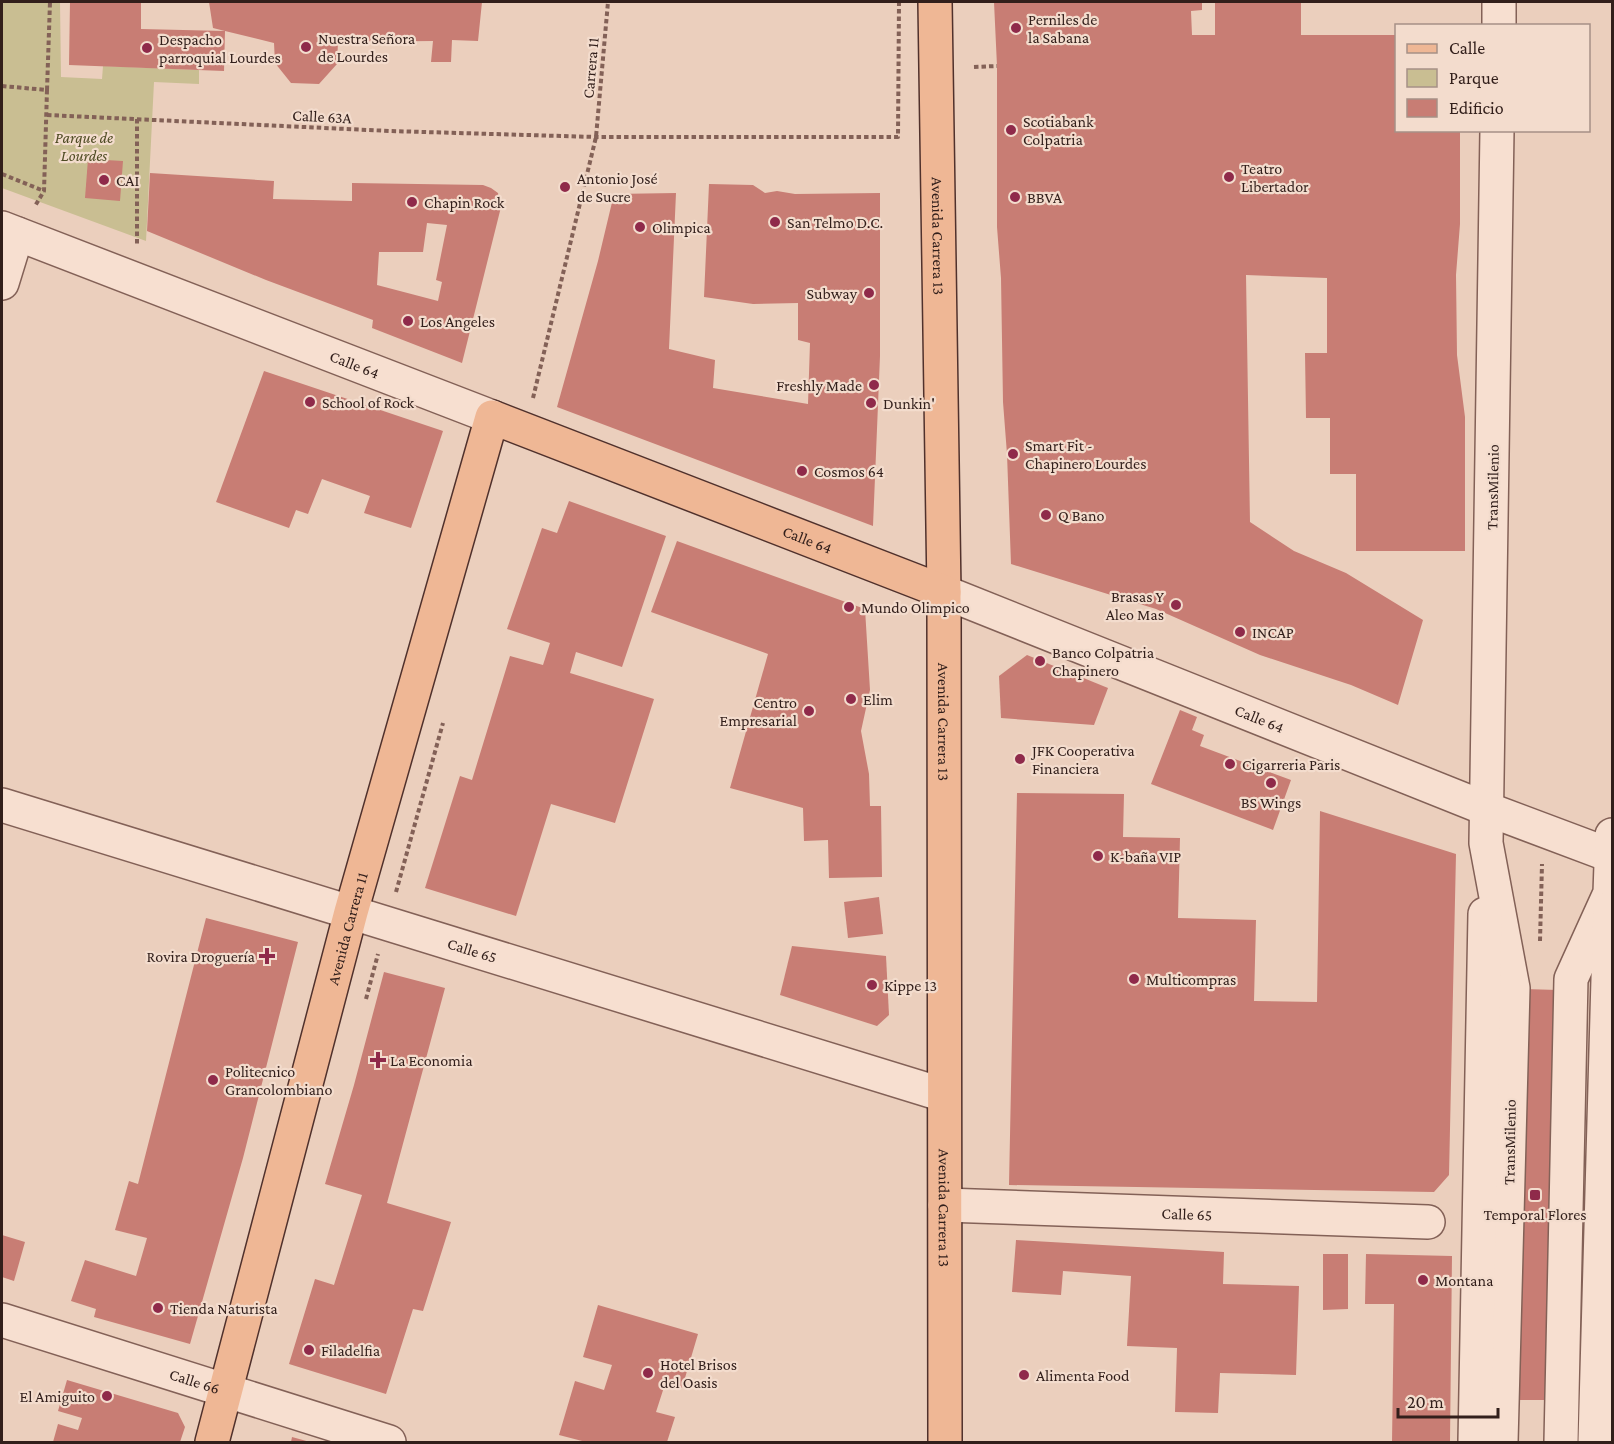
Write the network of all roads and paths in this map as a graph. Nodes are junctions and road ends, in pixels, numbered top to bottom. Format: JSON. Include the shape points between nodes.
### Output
{"nodes":[{"id":1,"x":50,"y":2,"type":"edge"},
{"id":2,"x":608,"y":2,"type":"edge"},
{"id":3,"x":898,"y":2,"type":"edge"},
{"id":4,"x":935,"y":2,"type":"edge"},
{"id":5,"x":1499,"y":2,"type":"edge"},
{"id":6,"x":1499,"y":24,"type":"edge"},
{"id":7,"x":997,"y":66,"type":"dead end"},
{"id":8,"x":974,"y":68,"type":"dead end"},
{"id":9,"x":2,"y":86,"type":"edge"},
{"id":10,"x":47,"y":90,"type":"junction"},
{"id":11,"x":47,"y":115,"type":"junction"},
{"id":12,"x":137,"y":119,"type":"junction"},
{"id":13,"x":1497,"y":132,"type":"edge"},
{"id":14,"x":596,"y":137,"type":"junction"},
{"id":15,"x":2,"y":174,"type":"edge"},
{"id":16,"x":9,"y":231,"type":"edge"},
{"id":17,"x":137,"y":250,"type":"dead end"},
{"id":18,"x":2,"y":283,"type":"edge"},
{"id":19,"x":492,"y":417,"type":"junction"},
{"id":20,"x":525,"y":430,"type":"junction"},
{"id":21,"x":944,"y":591,"type":"junction"},
{"id":22,"x":2,"y":805,"type":"edge"},
{"id":23,"x":1487,"y":809,"type":"junction"},
{"id":24,"x":1612,"y":831,"type":"edge"},
{"id":25,"x":1486,"y":843,"type":"junction"},
{"id":26,"x":1612,"y":855,"type":"edge"},
{"id":27,"x":1542,"y":859,"type":"dead end"},
{"id":28,"x":1610,"y":892,"type":"junction"},
{"id":29,"x":351,"y":912,"type":"junction"},
{"id":30,"x":1540,"y":942,"type":"dead end"},
{"id":31,"x":945,"y":1095,"type":"junction"},
{"id":32,"x":945,"y":1205,"type":"junction"},
{"id":33,"x":1428,"y":1222,"type":"dead end"},
{"id":34,"x":2,"y":1320,"type":"edge"},
{"id":35,"x":225,"y":1391,"type":"junction"},
{"id":36,"x":212,"y":1443,"type":"edge"},
{"id":37,"x":389,"y":1443,"type":"edge"},
{"id":38,"x":945,"y":1443,"type":"edge"},
{"id":39,"x":1475,"y":1443,"type":"edge"},
{"id":40,"x":1501,"y":1443,"type":"edge"},
{"id":41,"x":1561,"y":1443,"type":"edge"},
{"id":42,"x":1595,"y":1443,"type":"edge"}],
"edges":[{"from":1,"to":10,"type":"path"},
{"from":2,"to":14,"type":"path","name":"Carrera 11"},
{"from":3,"to":14,"type":"path","name":"Calle 63A","via":[[898,137]]},
{"from":4,"to":21,"type":"main road","name":"Avenida Carrera 13"},
{"from":5,"to":6,"type":"street"},
{"from":7,"to":8,"type":"path"},
{"from":9,"to":10,"type":"path"},
{"from":10,"to":11,"type":"path"},
{"from":11,"to":12,"type":"path","name":"Calle 63A"},
{"from":11,"to":15,"type":"path","via":[[44,191]]},
{"from":12,"to":14,"type":"path","name":"Calle 63A"},
{"from":12,"to":17,"type":"path"},
{"from":13,"to":23,"type":"street","name":"TransMilenio"},
{"from":14,"to":20,"type":"path","name":"Carrera 11"},
{"from":16,"to":18,"type":"street"},
{"from":16,"to":19,"type":"street","name":"Calle 64"},
{"from":19,"to":20,"type":"main road","name":"Calle 64"},
{"from":19,"to":29,"type":"main road","name":"Avenida Carrera 11"},
{"from":20,"to":21,"type":"main road","name":"Calle 64"},
{"from":21,"to":23,"type":"street","name":"Calle 64"},
{"from":21,"to":31,"type":"main road","name":"Avenida Carrera 13"},
{"from":22,"to":29,"type":"street","name":"Calle 65"},
{"from":23,"to":25,"type":"street","name":"TransMilenio"},
{"from":23,"to":26,"type":"street","name":"Calle 64"},
{"from":24,"to":26,"type":"street"},
{"from":25,"to":39,"type":"street","name":"TransMilenio"},
{"from":25,"to":40,"type":"street","name":"TransMilenio","via":[[1513,988]]},
{"from":26,"to":28,"type":"street"},
{"from":27,"to":30,"type":"path"},
{"from":28,"to":41,"type":"street","via":[[1571,979]]},
{"from":28,"to":42,"type":"street"},
{"from":29,"to":31,"type":"street","name":"Calle 65"},
{"from":29,"to":35,"type":"main road","name":"Avenida Carrera 11"},
{"from":31,"to":32,"type":"main road","name":"Avenida Carrera 13"},
{"from":32,"to":33,"type":"street","name":"Calle 65"},
{"from":32,"to":38,"type":"main road","name":"Avenida Carrera 13"},
{"from":34,"to":35,"type":"street","name":"Calle 66"},
{"from":35,"to":36,"type":"main road","name":"Avenida Carrera 11"},
{"from":35,"to":37,"type":"street","name":"Calle 66"}]}
